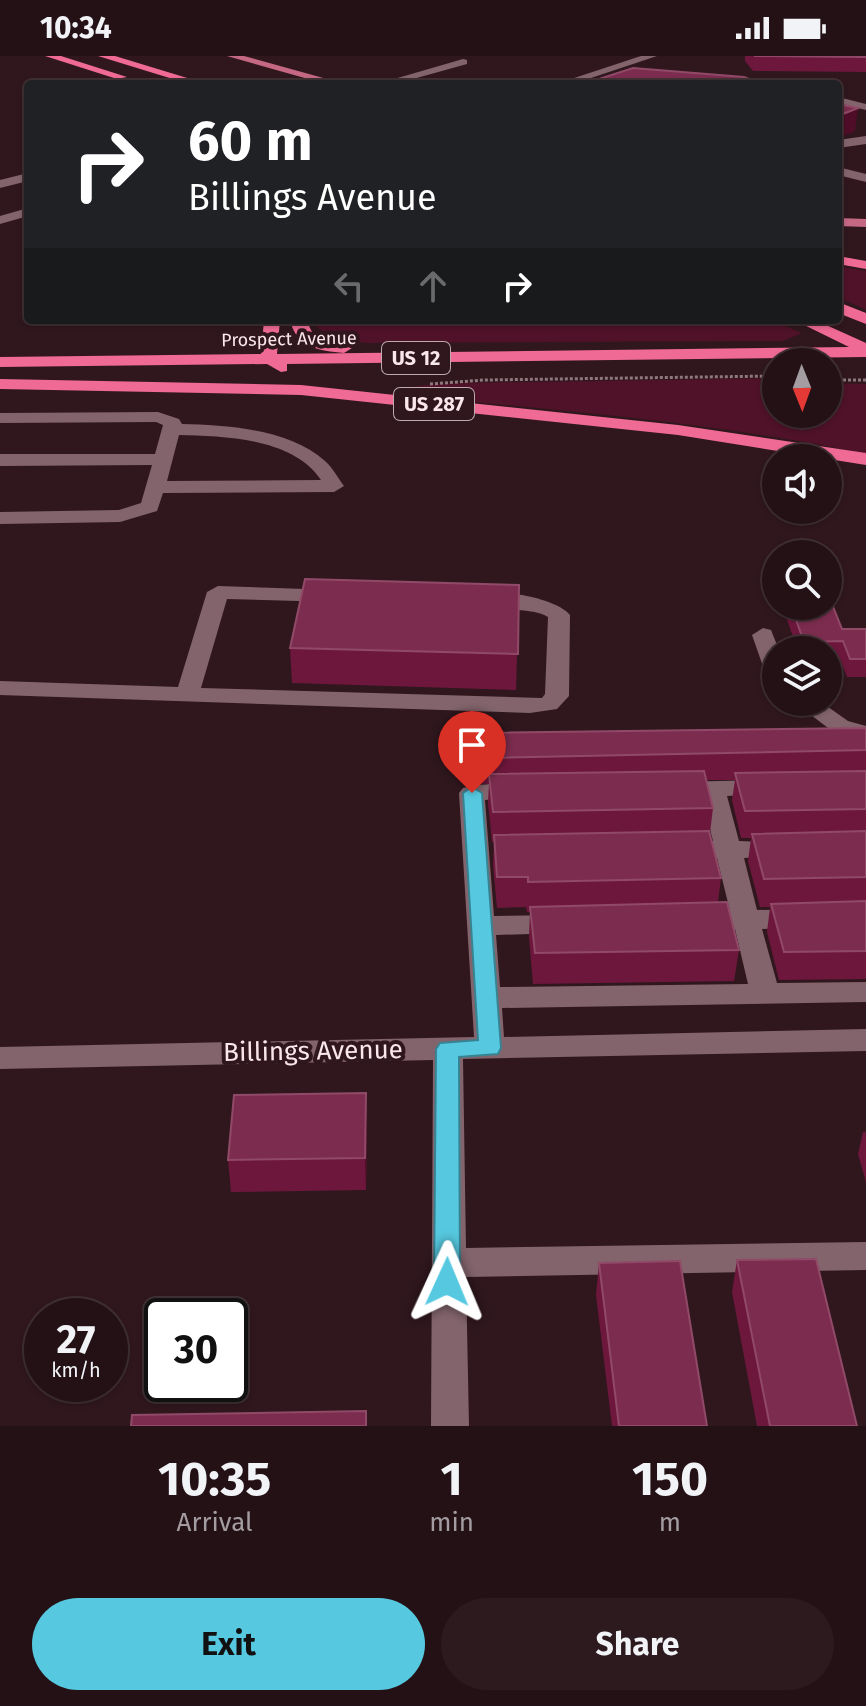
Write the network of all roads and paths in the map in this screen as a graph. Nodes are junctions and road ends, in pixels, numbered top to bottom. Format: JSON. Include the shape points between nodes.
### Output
{"nodes":[{"id":1,"x":50,"y":56,"type":"edge"},
{"id":2,"x":103,"y":56,"type":"edge"},
{"id":3,"x":232,"y":56,"type":"edge"},
{"id":4,"x":652,"y":56,"type":"edge"},
{"id":5,"x":463,"y":62,"type":"dead end"},
{"id":6,"x":427,"y":72,"type":"junction"},
{"id":7,"x":446,"y":79,"type":"dead end"},
{"id":8,"x":120,"y":80,"type":"edge"},
{"id":9,"x":187,"y":80,"type":"edge"},
{"id":10,"x":324,"y":80,"type":"edge"},
{"id":11,"x":398,"y":80,"type":"edge"},
{"id":12,"x":575,"y":80,"type":"edge"},
{"id":13,"x":842,"y":101,"type":"edge"},
{"id":14,"x":866,"y":107,"type":"edge"},
{"id":15,"x":866,"y":140,"type":"edge"},
{"id":16,"x":842,"y":143,"type":"edge"},
{"id":17,"x":8,"y":167,"type":"dead end"},
{"id":18,"x":24,"y":167,"type":"edge"},
{"id":19,"x":842,"y":172,"type":"edge"},
{"id":20,"x":24,"y":178,"type":"edge"},
{"id":21,"x":866,"y":178,"type":"edge"},
{"id":22,"x":0,"y":184,"type":"edge"},
{"id":23,"x":24,"y":213,"type":"edge"},
{"id":24,"x":0,"y":220,"type":"edge"},
{"id":25,"x":842,"y":222,"type":"edge"},
{"id":26,"x":866,"y":223,"type":"edge"},
{"id":27,"x":842,"y":261,"type":"edge"},
{"id":28,"x":866,"y":265,"type":"edge"},
{"id":29,"x":842,"y":309,"type":"edge"},
{"id":30,"x":866,"y":319,"type":"edge"},
{"id":31,"x":272,"y":324,"type":"edge"},
{"id":32,"x":299,"y":324,"type":"edge"},
{"id":33,"x":811,"y":324,"type":"edge"},
{"id":34,"x":866,"y":350,"type":"edge"},
{"id":35,"x":710,"y":354,"type":"junction"},
{"id":36,"x":270,"y":359,"type":"junction"},
{"id":37,"x":0,"y":362,"type":"edge"},
{"id":38,"x":842,"y":367,"type":"edge"},
{"id":39,"x":866,"y":367,"type":"edge"},
{"id":40,"x":762,"y":368,"type":"edge"},
{"id":41,"x":323,"y":374,"type":"junction"},
{"id":42,"x":762,"y":376,"type":"edge"},
{"id":43,"x":0,"y":378,"type":"edge"},
{"id":44,"x":842,"y":380,"type":"edge"},
{"id":45,"x":866,"y":380,"type":"edge"},
{"id":46,"x":0,"y":384,"type":"edge"},
{"id":47,"x":427,"y":384,"type":"dead end"},
{"id":48,"x":0,"y":419,"type":"edge"},
{"id":49,"x":171,"y":429,"type":"junction"},
{"id":50,"x":163,"y":459,"type":"junction"},
{"id":51,"x":866,"y":459,"type":"edge"},
{"id":52,"x":1,"y":462,"type":"edge"},
{"id":53,"x":156,"y":487,"type":"junction"},
{"id":54,"x":0,"y":518,"type":"edge"},
{"id":55,"x":357,"y":596,"type":"edge"},
{"id":56,"x":466,"y":600,"type":"edge"},
{"id":57,"x":0,"y":688,"type":"edge"},
{"id":58,"x":188,"y":692,"type":"junction"},
{"id":59,"x":826,"y":716,"type":"edge"},
{"id":60,"x":866,"y":734,"type":"edge"},
{"id":61,"x":790,"y":788,"type":"edge"},
{"id":62,"x":713,"y":789,"type":"junction"},
{"id":63,"x":653,"y":790,"type":"edge"},
{"id":64,"x":548,"y":792,"type":"edge"},
{"id":65,"x":804,"y":848,"type":"edge"},
{"id":66,"x":727,"y":850,"type":"junction"},
{"id":67,"x":665,"y":851,"type":"edge"},
{"id":68,"x":508,"y":853,"type":"edge"},
{"id":69,"x":476,"y":854,"type":"junction"},
{"id":70,"x":866,"y":917,"type":"edge"},
{"id":71,"x":746,"y":920,"type":"junction"},
{"id":72,"x":668,"y":922,"type":"edge"},
{"id":73,"x":590,"y":924,"type":"edge"},
{"id":74,"x":481,"y":926,"type":"junction"},
{"id":75,"x":866,"y":992,"type":"edge"},
{"id":76,"x":765,"y":994,"type":"junction"},
{"id":77,"x":486,"y":998,"type":"junction"},
{"id":78,"x":866,"y":1040,"type":"edge"},
{"id":79,"x":490,"y":1048,"type":"junction"},
{"id":80,"x":448,"y":1049,"type":"junction"},
{"id":81,"x":0,"y":1058,"type":"edge"},
{"id":82,"x":866,"y":1256,"type":"edge"},
{"id":83,"x":447,"y":1263,"type":"junction"},
{"id":84,"x":450,"y":1426,"type":"edge"}],
"edges":[{"from":1,"to":8,"type":"highway"},
{"from":2,"to":9,"type":"highway"},
{"from":3,"to":10,"type":"main road"},
{"from":4,"to":12,"type":"street"},
{"from":5,"to":6,"type":"street"},
{"from":6,"to":7,"type":"street"},
{"from":6,"to":11,"type":"street"},
{"from":13,"to":14,"type":"street"},
{"from":15,"to":16,"type":"street"},
{"from":17,"to":18,"type":"street"},
{"from":19,"to":21,"type":"street"},
{"from":20,"to":22,"type":"street"},
{"from":23,"to":24,"type":"street"},
{"from":25,"to":26,"type":"main road"},
{"from":27,"to":28,"type":"highway"},
{"from":29,"to":30,"type":"highway"},
{"from":31,"to":36,"type":"highway"},
{"from":32,"to":35,"type":"highway","via":[[309,340],[342,348]]},
{"from":33,"to":34,"type":"highway"},
{"from":34,"to":35,"type":"highway","name":"Prospect Avenue"},
{"from":35,"to":36,"type":"highway","name":"Prospect Avenue","number":"US 12"},
{"from":36,"to":37,"type":"highway","name":"Prospect Avenue","number":"US 12"},
{"from":36,"to":41,"type":"highway","via":[[295,371]]},
{"from":38,"to":39,"type":"highway"},
{"from":40,"to":41,"type":"highway","name":"Prospect Avenue"},
{"from":41,"to":43,"type":"highway","name":"Prospect Avenue"},
{"from":42,"to":47,"type":"path"},
{"from":44,"to":45,"type":"path"},
{"from":46,"to":51,"type":"highway","number":"US 287","via":[[325,392],[678,430]]},
{"from":48,"to":49,"type":"street","via":[[158,417],[173,423]]},
{"from":49,"to":50,"type":"street"},
{"from":49,"to":53,"type":"street","via":[[210,430],[279,443],[317,463],[334,486]]},
{"from":50,"to":52,"type":"street"},
{"from":50,"to":53,"type":"street"},
{"from":53,"to":54,"type":"street","via":[[150,507],[128,515]]},
{"from":55,"to":58,"type":"street","via":[[218,592]]},
{"from":56,"to":58,"type":"street","via":[[528,602],[559,615],[557,696],[549,704]]},
{"from":57,"to":58,"type":"street"},
{"from":59,"to":60,"type":"street"},
{"from":61,"to":62,"type":"street"},
{"from":62,"to":63,"type":"street"},
{"from":62,"to":66,"type":"street"},
{"from":64,"to":69,"type":"street","via":[[472,793]]},
{"from":65,"to":66,"type":"street"},
{"from":66,"to":67,"type":"street"},
{"from":66,"to":71,"type":"street"},
{"from":68,"to":69,"type":"street"},
{"from":69,"to":74,"type":"street"},
{"from":70,"to":71,"type":"street"},
{"from":71,"to":72,"type":"street"},
{"from":71,"to":76,"type":"street"},
{"from":73,"to":74,"type":"street"},
{"from":74,"to":77,"type":"street"},
{"from":75,"to":76,"type":"street"},
{"from":76,"to":77,"type":"street"},
{"from":77,"to":79,"type":"street"},
{"from":78,"to":79,"type":"street","name":"Billings Avenue"},
{"from":79,"to":80,"type":"street","name":"Billings Avenue"},
{"from":80,"to":81,"type":"street","name":"Billings Avenue"},
{"from":80,"to":83,"type":"street"},
{"from":82,"to":83,"type":"street"},
{"from":83,"to":84,"type":"street"}]}
